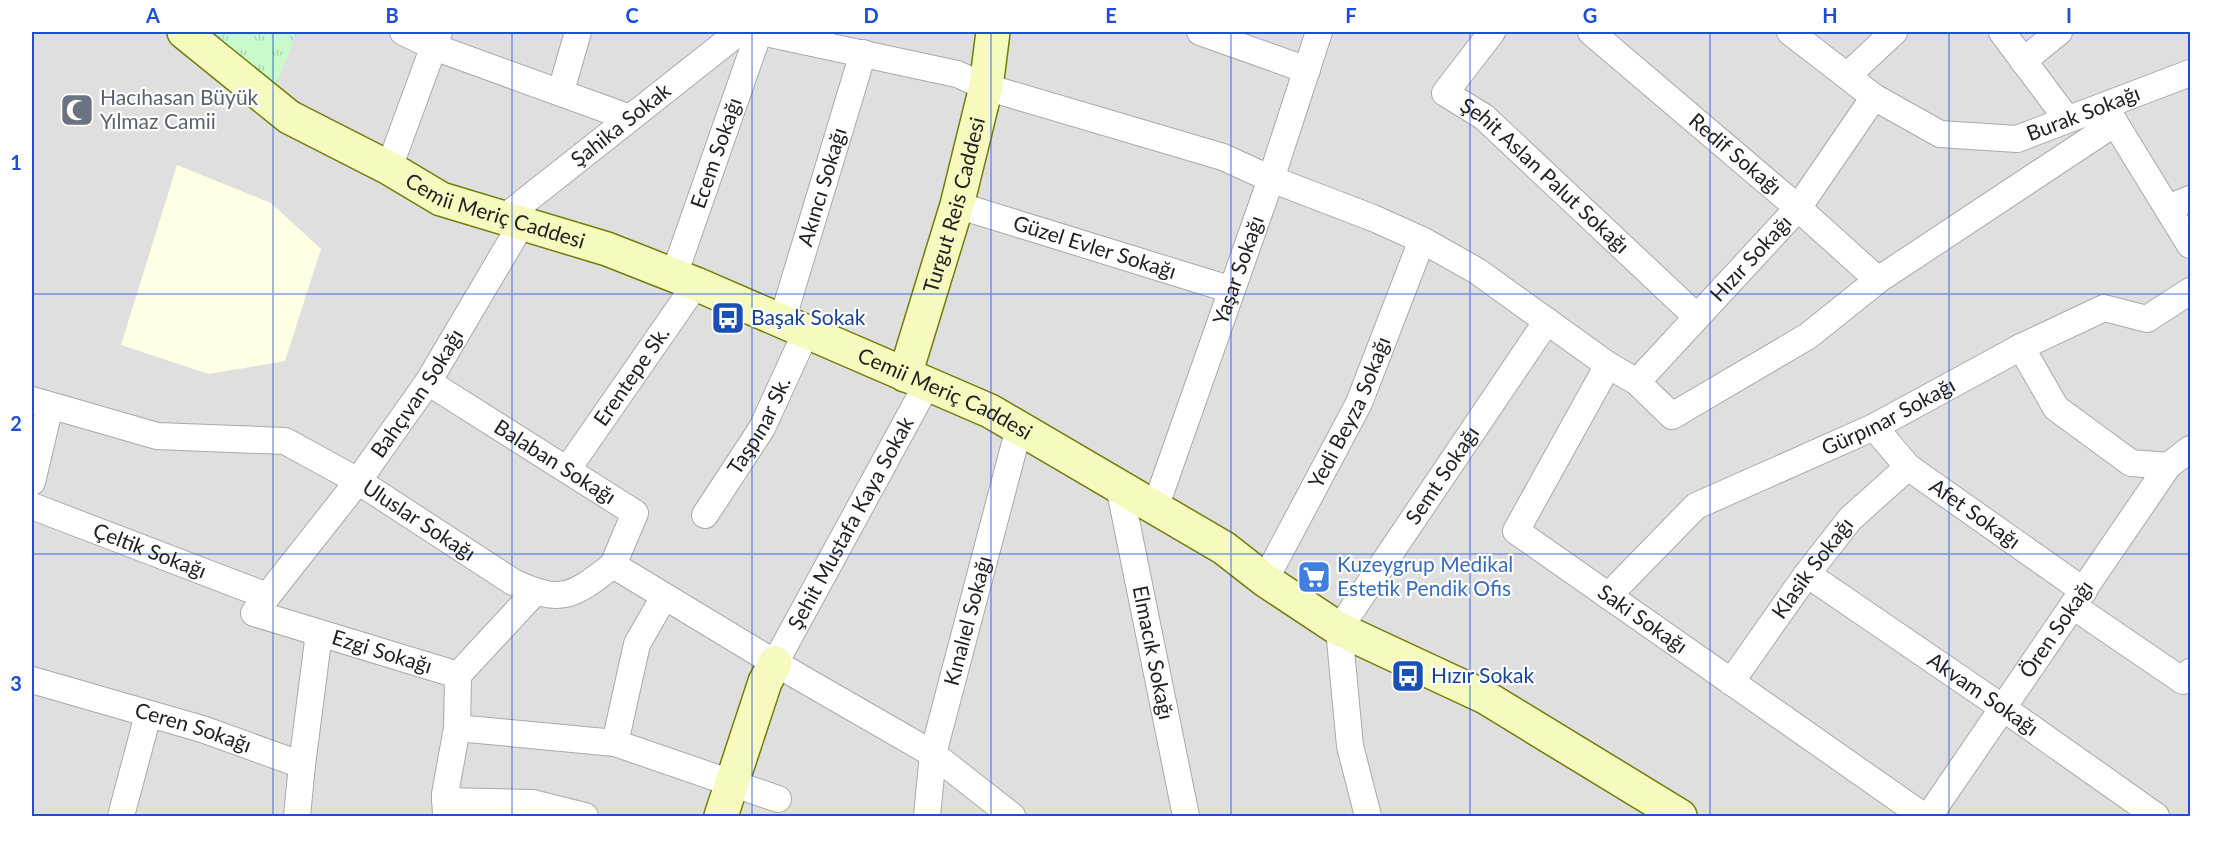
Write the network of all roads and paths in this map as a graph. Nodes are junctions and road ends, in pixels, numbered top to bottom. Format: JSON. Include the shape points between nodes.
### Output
{"nodes":[{"id":1,"x":184,"y":32,"type":"edge"},
{"id":2,"x":403,"y":32,"type":"edge"},
{"id":3,"x":578,"y":32,"type":"edge"},
{"id":4,"x":739,"y":32,"type":"edge"},
{"id":5,"x":747,"y":32,"type":"edge"},
{"id":6,"x":760,"y":32,"type":"edge"},
{"id":7,"x":993,"y":32,"type":"edge"},
{"id":8,"x":1200,"y":32,"type":"edge"},
{"id":9,"x":1319,"y":32,"type":"edge"},
{"id":10,"x":1492,"y":32,"type":"edge"},
{"id":11,"x":1591,"y":32,"type":"edge"},
{"id":12,"x":1790,"y":32,"type":"edge"},
{"id":13,"x":1894,"y":32,"type":"edge"},
{"id":14,"x":2002,"y":32,"type":"edge"},
{"id":15,"x":2060,"y":32,"type":"edge"},
{"id":16,"x":437,"y":39,"type":"edge"},
{"id":17,"x":862,"y":53,"type":"junction"},
{"id":18,"x":2023,"y":61,"type":"junction"},
{"id":19,"x":1307,"y":70,"type":"junction"},
{"id":20,"x":2190,"y":73,"type":"edge"},
{"id":21,"x":1848,"y":75,"type":"junction"},
{"id":22,"x":986,"y":87,"type":"junction"},
{"id":23,"x":561,"y":91,"type":"junction"},
{"id":24,"x":1874,"y":97,"type":"junction"},
{"id":25,"x":2109,"y":114,"type":"junction"},
{"id":26,"x":630,"y":118,"type":"junction"},
{"id":27,"x":2067,"y":119,"type":"junction"},
{"id":28,"x":389,"y":168,"type":"junction"},
{"id":29,"x":1271,"y":179,"type":"junction"},
{"id":30,"x":2179,"y":204,"type":"edge"},
{"id":31,"x":957,"y":205,"type":"junction"},
{"id":32,"x":1797,"y":208,"type":"junction"},
{"id":33,"x":514,"y":220,"type":"junction"},
{"id":34,"x":1422,"y":240,"type":"junction"},
{"id":35,"x":2190,"y":244,"type":"edge"},
{"id":36,"x":685,"y":280,"type":"junction"},
{"id":37,"x":1878,"y":280,"type":"junction"},
{"id":38,"x":1232,"y":290,"type":"junction"},
{"id":39,"x":2190,"y":291,"type":"edge"},
{"id":40,"x":1696,"y":317,"type":"junction"},
{"id":41,"x":1547,"y":321,"type":"junction"},
{"id":42,"x":794,"y":326,"type":"junction"},
{"id":43,"x":2021,"y":347,"type":"junction"},
{"id":44,"x":1608,"y":365,"type":"junction"},
{"id":45,"x":916,"y":380,"type":"junction"},
{"id":46,"x":428,"y":382,"type":"junction"},
{"id":47,"x":1637,"y":382,"type":"junction"},
{"id":48,"x":41,"y":403,"type":"edge"},
{"id":49,"x":1874,"y":427,"type":"junction"},
{"id":50,"x":1018,"y":428,"type":"junction"},
{"id":51,"x":2190,"y":449,"type":"edge"},
{"id":52,"x":2168,"y":466,"type":"junction"},
{"id":53,"x":1908,"y":467,"type":"junction"},
{"id":54,"x":567,"y":470,"type":"junction"},
{"id":55,"x":358,"y":481,"type":"junction"},
{"id":56,"x":32,"y":482,"type":"edge"},
{"id":57,"x":1119,"y":486,"type":"junction"},
{"id":58,"x":32,"y":506,"type":"edge"},
{"id":59,"x":1155,"y":508,"type":"junction"},
{"id":60,"x":705,"y":515,"type":"dead end"},
{"id":61,"x":613,"y":565,"type":"junction"},
{"id":62,"x":1807,"y":574,"type":"junction"},
{"id":63,"x":1265,"y":580,"type":"junction"},
{"id":64,"x":536,"y":592,"type":"junction"},
{"id":65,"x":1608,"y":596,"type":"junction"},
{"id":66,"x":664,"y":597,"type":"junction"},
{"id":67,"x":2078,"y":599,"type":"junction"},
{"id":68,"x":261,"y":604,"type":"junction"},
{"id":69,"x":1339,"y":630,"type":"junction"},
{"id":70,"x":319,"y":633,"type":"junction"},
{"id":71,"x":775,"y":663,"type":"junction"},
{"id":72,"x":2190,"y":672,"type":"edge"},
{"id":73,"x":458,"y":675,"type":"junction"},
{"id":74,"x":32,"y":680,"type":"edge"},
{"id":75,"x":1731,"y":682,"type":"junction"},
{"id":76,"x":2003,"y":708,"type":"junction"},
{"id":77,"x":148,"y":715,"type":"junction"},
{"id":78,"x":457,"y":728,"type":"junction"},
{"id":79,"x":615,"y":743,"type":"junction"},
{"id":80,"x":933,"y":754,"type":"junction"},
{"id":81,"x":302,"y":765,"type":"junction"},
{"id":82,"x":732,"y":782,"type":"junction"},
{"id":83,"x":778,"y":799,"type":"dead end"},
{"id":84,"x":446,"y":809,"type":"edge"},
{"id":85,"x":121,"y":816,"type":"edge"},
{"id":86,"x":297,"y":816,"type":"edge"},
{"id":87,"x":585,"y":816,"type":"edge"},
{"id":88,"x":721,"y":816,"type":"edge"},
{"id":89,"x":927,"y":816,"type":"edge"},
{"id":90,"x":1012,"y":816,"type":"edge"},
{"id":91,"x":1186,"y":816,"type":"edge"},
{"id":92,"x":1368,"y":816,"type":"edge"},
{"id":93,"x":1680,"y":816,"type":"edge"},
{"id":94,"x":1923,"y":816,"type":"edge"},
{"id":95,"x":1929,"y":816,"type":"edge"},
{"id":96,"x":2156,"y":816,"type":"edge"}],
"edges":[{"from":1,"to":28,"type":"street","name":"Cemii Meriç Caddesi","via":[[289,117]]},
{"from":2,"to":16,"type":"street"},
{"from":3,"to":23,"type":"street"},
{"from":4,"to":5,"type":"street"},
{"from":4,"to":26,"type":"street","name":"Şahika Sokak"},
{"from":6,"to":17,"type":"street"},
{"from":6,"to":36,"type":"street","name":"Ecem Sokağı"},
{"from":7,"to":22,"type":"street","name":"Turgut Reis Caddesi"},
{"from":8,"to":19,"type":"street"},
{"from":9,"to":19,"type":"street","name":"Yaşar Sokağı"},
{"from":10,"to":40,"type":"street","name":"Şehit Aslan Palut Sokağı","via":[[1445,93],[1484,117]]},
{"from":11,"to":32,"type":"street","name":"Redif Sokağı"},
{"from":12,"to":21,"type":"street","name":"Burak Sokağı"},
{"from":13,"to":21,"type":"street"},
{"from":14,"to":18,"type":"street"},
{"from":15,"to":18,"type":"street"},
{"from":16,"to":23,"type":"street"},
{"from":16,"to":28,"type":"street"},
{"from":17,"to":22,"type":"street","via":[[957,74]]},
{"from":17,"to":42,"type":"street","name":"Akıncı Sokağı"},
{"from":18,"to":27,"type":"street"},
{"from":19,"to":29,"type":"street","name":"Yaşar Sokağı"},
{"from":20,"to":25,"type":"street","name":"Burak Sokağı"},
{"from":21,"to":24,"type":"street","name":"Burak Sokağı"},
{"from":22,"to":29,"type":"street","via":[[1223,157]]},
{"from":22,"to":31,"type":"street","name":"Turgut Reis Caddesi"},
{"from":23,"to":26,"type":"street"},
{"from":24,"to":27,"type":"street","name":"Burak Sokağı","via":[[1940,134],[2017,139]]},
{"from":24,"to":32,"type":"street","name":"Hızır Sokağı"},
{"from":25,"to":27,"type":"street","name":"Burak Sokağı"},
{"from":25,"to":30,"type":"street"},
{"from":25,"to":37,"type":"street"},
{"from":26,"to":33,"type":"street","name":"Şahika Sokak"},
{"from":28,"to":33,"type":"street","name":"Cemii Meriç Caddesi","via":[[441,199]]},
{"from":29,"to":34,"type":"street"},
{"from":29,"to":38,"type":"street","name":"Yaşar Sokağı"},
{"from":30,"to":35,"type":"street"},
{"from":31,"to":38,"type":"street","name":"Güzel Evler Sokağı"},
{"from":31,"to":45,"type":"street","name":"Turgut Reis Caddesi"},
{"from":32,"to":37,"type":"street","name":"Redif Sokağı"},
{"from":32,"to":40,"type":"street","name":"Hızır Sokağı"},
{"from":33,"to":36,"type":"street","name":"Cemii Meriç Caddesi","via":[[607,249]]},
{"from":33,"to":46,"type":"street","name":"Bahçıvan Sokağı"},
{"from":34,"to":41,"type":"street","via":[[1476,271]]},
{"from":34,"to":63,"type":"street","name":"Yedi Beyza Sokağı","via":[[1359,403]]},
{"from":36,"to":42,"type":"street","name":"Cemii Meriç Caddesi"},
{"from":36,"to":54,"type":"street","name":"Erentepe Sk."},
{"from":37,"to":47,"type":"street","via":[[1808,336],[1672,416]]},
{"from":38,"to":59,"type":"street","name":"Yaşar Sokağı"},
{"from":39,"to":43,"type":"street","name":"Gürpınar Sokağı","via":[[2147,319],[2104,308]]},
{"from":40,"to":47,"type":"street","name":"Hızır Sokağı"},
{"from":41,"to":44,"type":"street"},
{"from":41,"to":69,"type":"street","name":"Semt Sokağı"},
{"from":42,"to":45,"type":"street","name":"Cemii Meriç Caddesi"},
{"from":42,"to":60,"type":"street","name":"Taşpınar Sk.","via":[[762,428]]},
{"from":43,"to":49,"type":"street","name":"Gürpınar Sokağı"},
{"from":43,"to":52,"type":"street","via":[[2056,408],[2131,463]]},
{"from":44,"to":47,"type":"street"},
{"from":44,"to":65,"type":"street","name":"Saki Sokağı","via":[[1516,531]]},
{"from":45,"to":50,"type":"street","name":"Cemii Meriç Caddesi","via":[[990,411]]},
{"from":45,"to":71,"type":"street","name":"Şehit Mustafa Kaya Sokak"},
{"from":46,"to":54,"type":"street","name":"Balaban Sokağı"},
{"from":46,"to":55,"type":"street","name":"Bahçıvan Sokağı"},
{"from":48,"to":55,"type":"street","name":"Uluslar Sokağı","via":[[157,436],[285,441]]},
{"from":48,"to":56,"type":"street"},
{"from":49,"to":53,"type":"street","name":"Afet Sokağı"},
{"from":49,"to":65,"type":"street","name":"Gürpınar Sokağı","via":[[1696,506]]},
{"from":50,"to":57,"type":"street","name":"Cemii Meriç Caddesi"},
{"from":50,"to":80,"type":"street","name":"Kınalıel Sokağı"},
{"from":51,"to":52,"type":"street","name":"Ören Sokağı"},
{"from":52,"to":67,"type":"street","name":"Ören Sokağı"},
{"from":53,"to":62,"type":"street","name":"Klasik Sokağı","via":[[1850,519]]},
{"from":53,"to":67,"type":"street","name":"Afet Sokağı"},
{"from":54,"to":61,"type":"street","name":"Balaban Sokağı","via":[[635,513]]},
{"from":55,"to":64,"type":"street","name":"Uluslar Sokağı","via":[[513,582]]},
{"from":55,"to":68,"type":"street","name":"Bahçıvan Sokağı"},
{"from":57,"to":59,"type":"street","name":"Cemii Meriç Caddesi"},
{"from":57,"to":91,"type":"street","name":"Elmacık Sokağı"},
{"from":58,"to":68,"type":"street","name":"Çeltik Sokağı"},
{"from":59,"to":63,"type":"street","name":"Cemii Meriç Caddesi","via":[[1224,548]]},
{"from":61,"to":64,"type":"street","name":"Uluslar Sokağı","via":[[580,590],[558,597]]},
{"from":61,"to":66,"type":"street"},
{"from":62,"to":75,"type":"street","name":"Klasik Sokağı"},
{"from":62,"to":76,"type":"street","name":"Akvam Sokağı"},
{"from":63,"to":69,"type":"street","name":"Cemii Meriç Caddesi"},
{"from":64,"to":73,"type":"street"},
{"from":65,"to":75,"type":"street","name":"Saki Sokağı"},
{"from":66,"to":71,"type":"street"},
{"from":66,"to":79,"type":"street","via":[[638,644]]},
{"from":67,"to":72,"type":"street","name":"Afet Sokağı","via":[[2183,681]]},
{"from":67,"to":76,"type":"street","name":"Ören Sokağı"},
{"from":68,"to":70,"type":"street","name":"Ezgi Sokağı"},
{"from":69,"to":92,"type":"street","via":[[1350,746]]},
{"from":69,"to":93,"type":"street","name":"Cemii Meriç Caddesi","via":[[1485,697]]},
{"from":70,"to":73,"type":"street","name":"Ezgi Sokağı"},
{"from":70,"to":81,"type":"street"},
{"from":71,"to":80,"type":"street"},
{"from":71,"to":82,"type":"street"},
{"from":73,"to":78,"type":"street","name":"Ezgi Sokağı"},
{"from":74,"to":77,"type":"street","name":"Ceren Sokağı"},
{"from":75,"to":94,"type":"street","name":"Saki Sokağı"},
{"from":76,"to":95,"type":"street","name":"Ören Sokağı"},
{"from":76,"to":96,"type":"street","name":"Akvam Sokağı"},
{"from":77,"to":81,"type":"street","name":"Ceren Sokağı","via":[[202,729]]},
{"from":77,"to":85,"type":"street"},
{"from":78,"to":79,"type":"street"},
{"from":78,"to":84,"type":"street","name":"Ezgi Sokağı"},
{"from":79,"to":82,"type":"street"},
{"from":80,"to":89,"type":"street","name":"Kınalıel Sokağı"},
{"from":80,"to":90,"type":"street"},
{"from":81,"to":86,"type":"street"},
{"from":82,"to":83,"type":"street"},
{"from":82,"to":88,"type":"street"},
{"from":84,"to":87,"type":"street","via":[[533,803]]}]}
